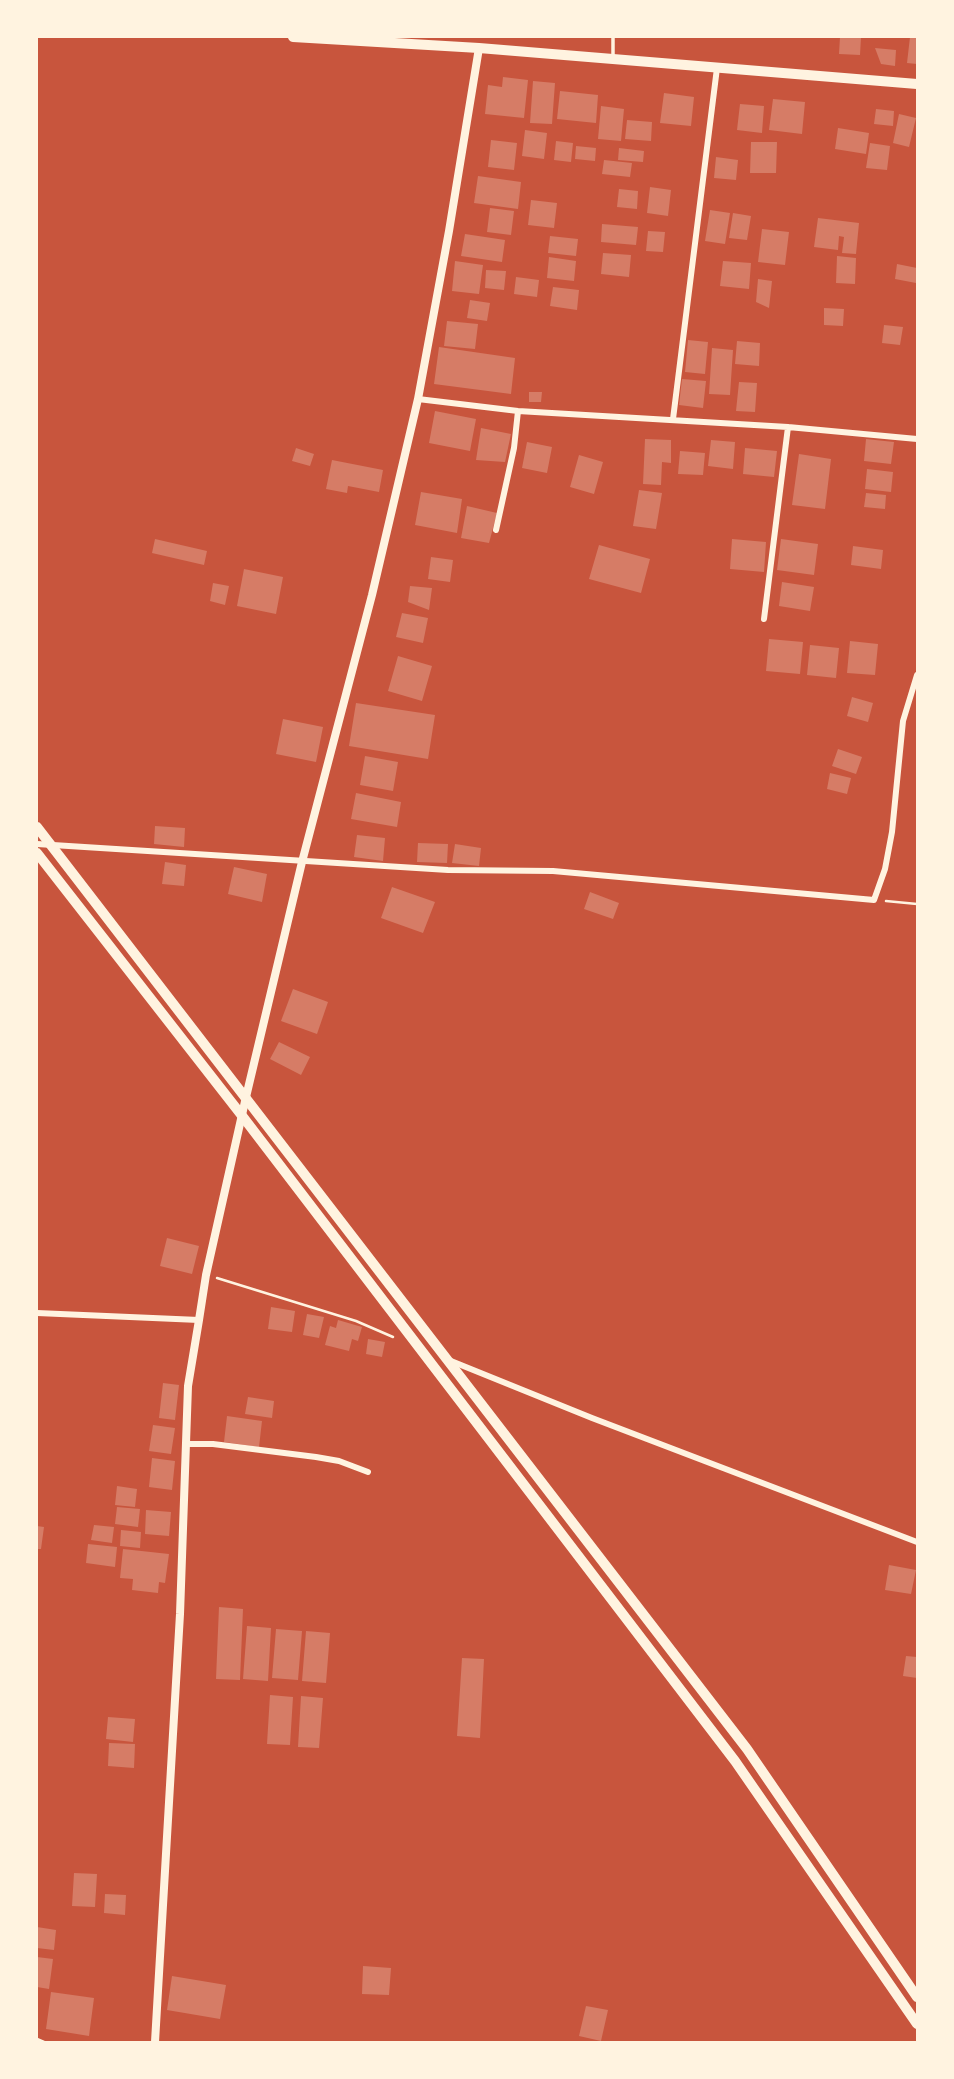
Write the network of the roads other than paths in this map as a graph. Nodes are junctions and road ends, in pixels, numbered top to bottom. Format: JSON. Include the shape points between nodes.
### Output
{"nodes":[{"id":1,"x":293,"y":37,"type":"edge"},
{"id":2,"x":613,"y":37,"type":"edge"},
{"id":3,"x":479,"y":48,"type":"junction"},
{"id":4,"x":613,"y":59,"type":"junction"},
{"id":5,"x":717,"y":68,"type":"junction"},
{"id":6,"x":917,"y":84,"type":"edge"},
{"id":7,"x":418,"y":399,"type":"junction"},
{"id":8,"x":518,"y":411,"type":"junction"},
{"id":9,"x":673,"y":419,"type":"junction"},
{"id":10,"x":789,"y":427,"type":"junction"},
{"id":11,"x":917,"y":439,"type":"edge"},
{"id":12,"x":496,"y":530,"type":"dead end"},
{"id":13,"x":764,"y":619,"type":"dead end"},
{"id":14,"x":917,"y":675,"type":"edge"},
{"id":15,"x":37,"y":827,"type":"edge"},
{"id":16,"x":37,"y":844,"type":"edge"},
{"id":17,"x":51,"y":845,"type":"junction"},
{"id":18,"x":37,"y":853,"type":"edge"},
{"id":19,"x":302,"y":862,"type":"junction"},
{"id":20,"x":246,"y":1097,"type":"junction"},
{"id":21,"x":243,"y":1116,"type":"junction"},
{"id":22,"x":37,"y":1313,"type":"edge"},
{"id":23,"x":199,"y":1320,"type":"junction"},
{"id":24,"x":449,"y":1360,"type":"junction"},
{"id":25,"x":186,"y":1444,"type":"junction"},
{"id":26,"x":369,"y":1472,"type":"dead end"},
{"id":27,"x":917,"y":1542,"type":"edge"},
{"id":28,"x":917,"y":1997,"type":"edge"},
{"id":29,"x":917,"y":2024,"type":"edge"},
{"id":30,"x":155,"y":2042,"type":"edge"}],
"edges":[{"from":1,"to":3,"type":"main road"},
{"from":2,"to":4,"type":"lane"},
{"from":3,"to":4,"type":"main road"},
{"from":3,"to":7,"type":"street"},
{"from":4,"to":5,"type":"main road"},
{"from":5,"to":6,"type":"main road"},
{"from":5,"to":9,"type":"street"},
{"from":7,"to":8,"type":"street"},
{"from":7,"to":19,"type":"street"},
{"from":8,"to":9,"type":"street"},
{"from":8,"to":12,"type":"street"},
{"from":9,"to":10,"type":"street"},
{"from":10,"to":11,"type":"street"},
{"from":10,"to":13,"type":"street"},
{"from":14,"to":19,"type":"street","via":[[903,721],[892,832],[874,900],[553,871]]},
{"from":15,"to":17,"type":"main road"},
{"from":16,"to":17,"type":"street"},
{"from":17,"to":19,"type":"street"},
{"from":17,"to":20,"type":"main road"},
{"from":18,"to":21,"type":"main road"},
{"from":19,"to":20,"type":"street"},
{"from":20,"to":21,"type":"street"},
{"from":20,"to":24,"type":"main road"},
{"from":21,"to":23,"type":"street"},
{"from":21,"to":29,"type":"main road","via":[[734,1761]]},
{"from":22,"to":23,"type":"street"},
{"from":23,"to":25,"type":"street","via":[[188,1386]]},
{"from":24,"to":27,"type":"street"},
{"from":24,"to":28,"type":"main road","via":[[747,1749]]},
{"from":25,"to":26,"type":"street","via":[[316,1457]]},
{"from":25,"to":30,"type":"street"}]}
